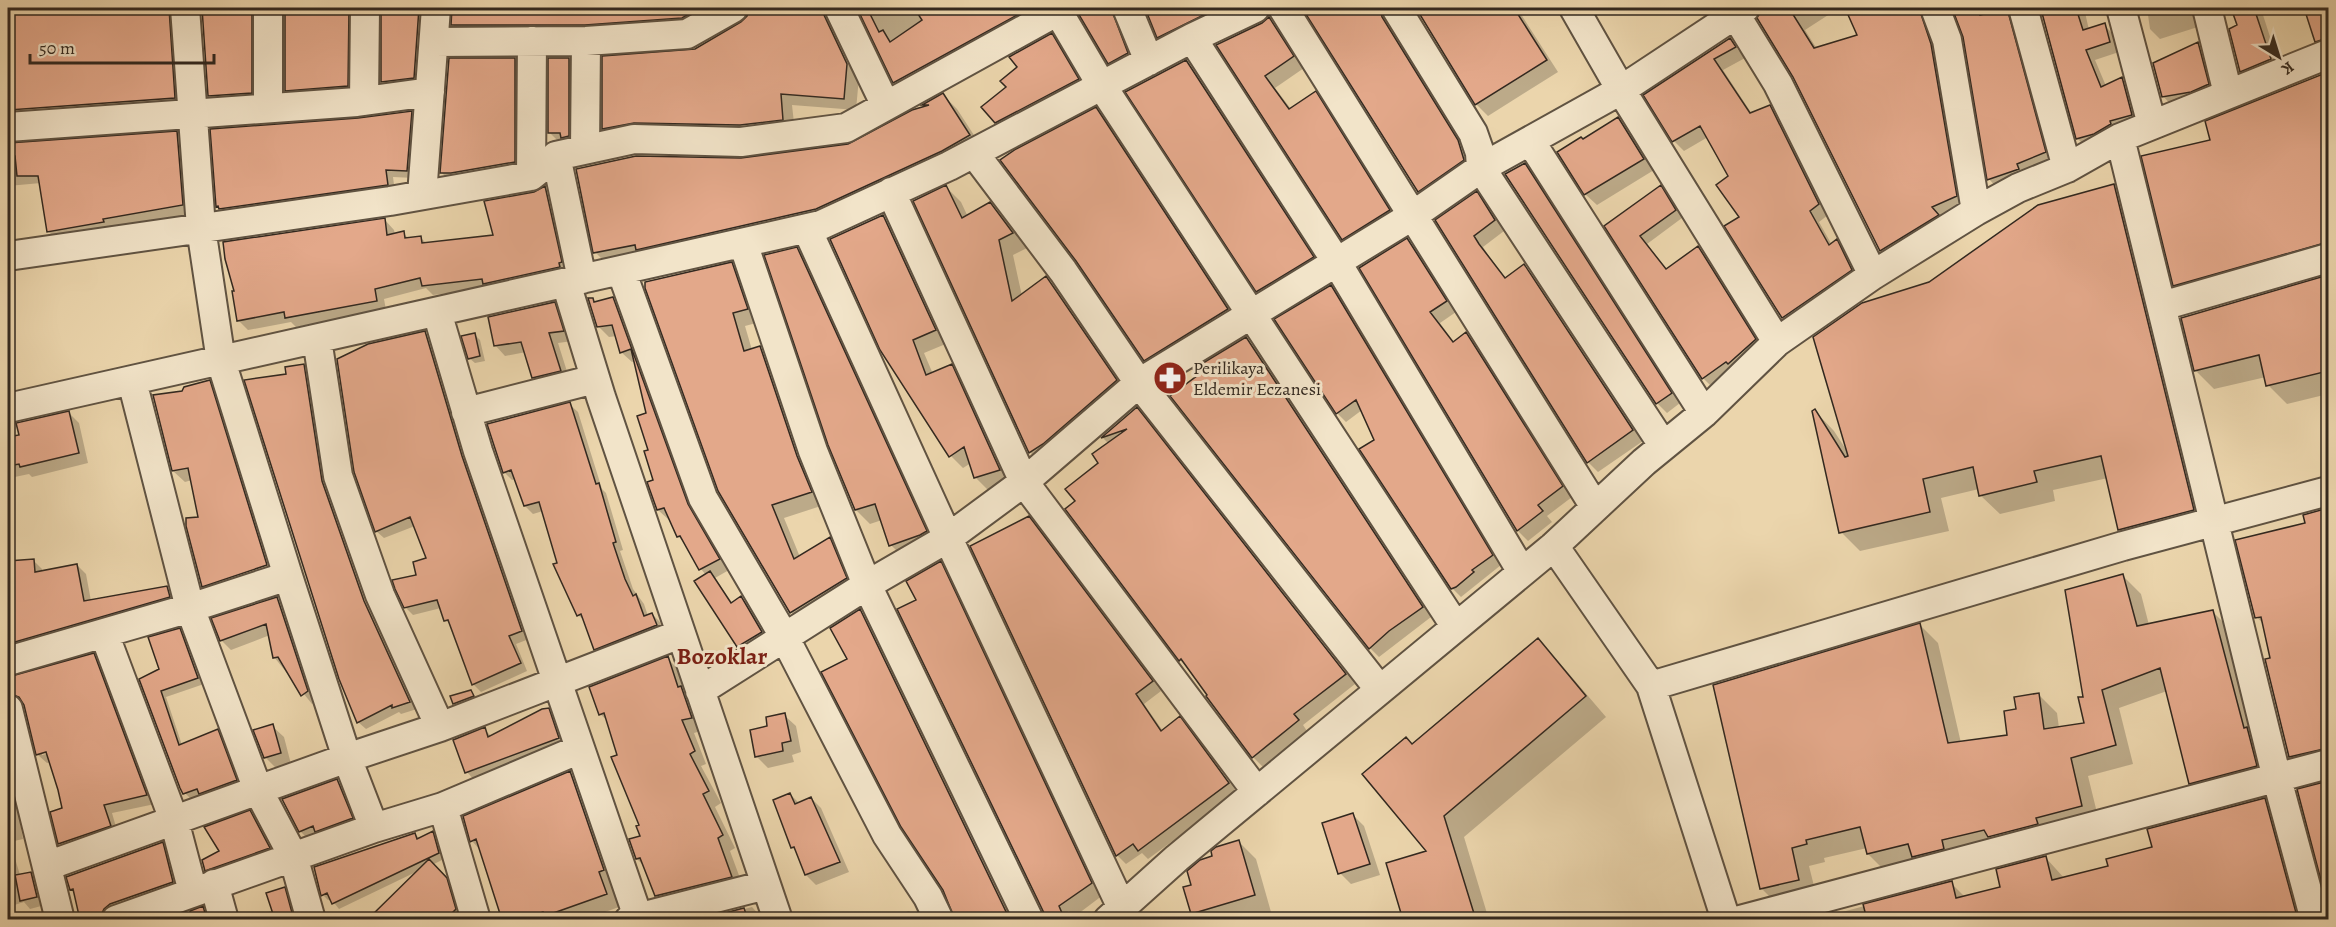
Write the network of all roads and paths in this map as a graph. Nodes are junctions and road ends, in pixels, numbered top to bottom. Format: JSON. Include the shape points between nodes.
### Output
{"nodes":[{"id":1,"x":185,"y":8,"type":"edge"},
{"id":2,"x":268,"y":8,"type":"edge"},
{"id":3,"x":365,"y":8,"type":"edge"},
{"id":4,"x":436,"y":8,"type":"edge"},
{"id":5,"x":733,"y":8,"type":"edge"},
{"id":6,"x":839,"y":8,"type":"edge"},
{"id":7,"x":1127,"y":8,"type":"edge"},
{"id":8,"x":1256,"y":8,"type":"edge"},
{"id":9,"x":1283,"y":8,"type":"edge"},
{"id":10,"x":1396,"y":8,"type":"edge"},
{"id":11,"x":1574,"y":8,"type":"edge"},
{"id":12,"x":1935,"y":8,"type":"edge"},
{"id":13,"x":2023,"y":8,"type":"edge"},
{"id":14,"x":2121,"y":8,"type":"edge"},
{"id":15,"x":2207,"y":8,"type":"edge"},
{"id":16,"x":1057,"y":9,"type":"edge"},
{"id":17,"x":1740,"y":11,"type":"edge"},
{"id":18,"x":687,"y":21,"type":"edge"},
{"id":19,"x":1192,"y":38,"type":"junction"},
{"id":20,"x":532,"y":41,"type":"junction"},
{"id":21,"x":586,"y":41,"type":"junction"},
{"id":22,"x":434,"y":42,"type":"junction"},
{"id":23,"x":2328,"y":54,"type":"edge"},
{"id":24,"x":1149,"y":61,"type":"junction"},
{"id":25,"x":1102,"y":86,"type":"junction"},
{"id":26,"x":1621,"y":90,"type":"junction"},
{"id":27,"x":430,"y":92,"type":"junction"},
{"id":28,"x":2228,"y":94,"type":"junction"},
{"id":29,"x":364,"y":101,"type":"junction"},
{"id":30,"x":886,"y":106,"type":"junction"},
{"id":31,"x":268,"y":108,"type":"junction"},
{"id":32,"x":193,"y":114,"type":"junction"},
{"id":33,"x":2152,"y":125,"type":"junction"},
{"id":34,"x":8,"y":127,"type":"edge"},
{"id":35,"x":2120,"y":138,"type":"junction"},
{"id":36,"x":1531,"y":142,"type":"junction"},
{"id":37,"x":585,"y":150,"type":"junction"},
{"id":38,"x":974,"y":153,"type":"junction"},
{"id":39,"x":556,"y":156,"type":"junction"},
{"id":40,"x":1481,"y":168,"type":"junction"},
{"id":41,"x":2067,"y":168,"type":"junction"},
{"id":42,"x":531,"y":176,"type":"junction"},
{"id":43,"x":891,"y":192,"type":"junction"},
{"id":44,"x":422,"y":195,"type":"junction"},
{"id":45,"x":1976,"y":211,"type":"junction"},
{"id":46,"x":1412,"y":216,"type":"junction"},
{"id":47,"x":201,"y":228,"type":"junction"},
{"id":48,"x":807,"y":229,"type":"junction"},
{"id":49,"x":743,"y":243,"type":"junction"},
{"id":50,"x":8,"y":256,"type":"edge"},
{"id":51,"x":2328,"y":258,"type":"edge"},
{"id":52,"x":1336,"y":261,"type":"junction"},
{"id":53,"x":621,"y":270,"type":"junction"},
{"id":54,"x":1873,"y":275,"type":"junction"},
{"id":55,"x":574,"y":281,"type":"junction"},
{"id":56,"x":2162,"y":306,"type":"junction"},
{"id":57,"x":437,"y":312,"type":"junction"},
{"id":58,"x":1252,"y":313,"type":"junction"},
{"id":59,"x":317,"y":339,"type":"junction"},
{"id":60,"x":1777,"y":342,"type":"junction"},
{"id":61,"x":221,"y":361,"type":"junction"},
{"id":62,"x":595,"y":379,"type":"junction"},
{"id":63,"x":132,"y":381,"type":"junction"},
{"id":64,"x":1139,"y":383,"type":"junction"},
{"id":65,"x":8,"y":408,"type":"edge"},
{"id":66,"x":466,"y":412,"type":"junction"},
{"id":67,"x":1704,"y":413,"type":"junction"},
{"id":68,"x":1663,"y":445,"type":"junction"},
{"id":69,"x":1024,"y":482,"type":"junction"},
{"id":70,"x":2328,"y":491,"type":"edge"},
{"id":71,"x":1595,"y":507,"type":"junction"},
{"id":72,"x":2214,"y":522,"type":"junction"},
{"id":73,"x":948,"y":538,"type":"junction"},
{"id":74,"x":1554,"y":546,"type":"junction"},
{"id":75,"x":1522,"y":572,"type":"junction"},
{"id":76,"x":288,"y":576,"type":"junction"},
{"id":77,"x":867,"y":585,"type":"junction"},
{"id":78,"x":190,"y":608,"type":"junction"},
{"id":79,"x":1456,"y":627,"type":"junction"},
{"id":80,"x":104,"y":633,"type":"junction"},
{"id":81,"x":680,"y":634,"type":"junction"},
{"id":82,"x":785,"y":638,"type":"junction"},
{"id":83,"x":8,"y":661,"type":"edge"},
{"id":84,"x":556,"y":681,"type":"junction"},
{"id":85,"x":1651,"y":686,"type":"junction"},
{"id":86,"x":1380,"y":690,"type":"junction"},
{"id":87,"x":700,"y":691,"type":"junction"},
{"id":88,"x":8,"y":709,"type":"edge"},
{"id":89,"x":440,"y":727,"type":"junction"},
{"id":90,"x":580,"y":749,"type":"junction"},
{"id":91,"x":347,"y":758,"type":"junction"},
{"id":92,"x":2328,"y":765,"type":"edge"},
{"id":93,"x":15,"y":768,"type":"edge"},
{"id":94,"x":2277,"y":779,"type":"junction"},
{"id":95,"x":258,"y":790,"type":"junction"},
{"id":96,"x":1257,"y":792,"type":"junction"},
{"id":97,"x":443,"y":807,"type":"junction"},
{"id":98,"x":174,"y":820,"type":"junction"},
{"id":99,"x":374,"y":828,"type":"junction"},
{"id":100,"x":293,"y":856,"type":"junction"},
{"id":101,"x":46,"y":866,"type":"junction"},
{"id":102,"x":766,"y":885,"type":"junction"},
{"id":103,"x":203,"y":888,"type":"junction"},
{"id":104,"x":1115,"y":914,"type":"edge"},
{"id":105,"x":634,"y":918,"type":"edge"},
{"id":106,"x":60,"y":920,"type":"edge"},
{"id":107,"x":116,"y":920,"type":"edge"},
{"id":108,"x":224,"y":920,"type":"edge"},
{"id":109,"x":311,"y":920,"type":"edge"},
{"id":110,"x":476,"y":920,"type":"edge"},
{"id":111,"x":778,"y":920,"type":"edge"},
{"id":112,"x":939,"y":920,"type":"edge"},
{"id":113,"x":1029,"y":920,"type":"edge"},
{"id":114,"x":1726,"y":920,"type":"edge"},
{"id":115,"x":1740,"y":920,"type":"edge"},
{"id":116,"x":2315,"y":920,"type":"edge"}],
"edges":[{"from":1,"to":32,"type":"street"},
{"from":2,"to":31,"type":"street"},
{"from":3,"to":29,"type":"street"},
{"from":4,"to":22,"type":"street"},
{"from":5,"to":18,"type":"street"},
{"from":6,"to":30,"type":"street"},
{"from":7,"to":24,"type":"street"},
{"from":8,"to":19,"type":"street"},
{"from":9,"to":46,"type":"street"},
{"from":10,"to":40,"type":"street","via":[[1473,133]]},
{"from":11,"to":26,"type":"street"},
{"from":12,"to":45,"type":"street","via":[[1947,40]]},
{"from":13,"to":41,"type":"street"},
{"from":14,"to":33,"type":"street"},
{"from":15,"to":28,"type":"street"},
{"from":16,"to":25,"type":"street"},
{"from":16,"to":30,"type":"street"},
{"from":17,"to":26,"type":"street"},
{"from":17,"to":54,"type":"street"},
{"from":18,"to":21,"type":"street"},
{"from":19,"to":24,"type":"street"},
{"from":19,"to":52,"type":"street"},
{"from":20,"to":21,"type":"street"},
{"from":20,"to":22,"type":"street"},
{"from":20,"to":42,"type":"street"},
{"from":21,"to":37,"type":"street"},
{"from":22,"to":27,"type":"street"},
{"from":23,"to":28,"type":"street"},
{"from":24,"to":25,"type":"street"},
{"from":25,"to":38,"type":"street"},
{"from":25,"to":58,"type":"street"},
{"from":26,"to":36,"type":"street"},
{"from":26,"to":60,"type":"street"},
{"from":27,"to":29,"type":"street"},
{"from":27,"to":44,"type":"street"},
{"from":28,"to":33,"type":"street"},
{"from":29,"to":31,"type":"street"},
{"from":30,"to":37,"type":"street","via":[[846,128],[741,142],[634,139]]},
{"from":31,"to":32,"type":"street"},
{"from":32,"to":34,"type":"street"},
{"from":32,"to":47,"type":"street"},
{"from":33,"to":35,"type":"street"},
{"from":35,"to":41,"type":"street"},
{"from":35,"to":56,"type":"street"},
{"from":36,"to":40,"type":"street"},
{"from":36,"to":67,"type":"street"},
{"from":37,"to":39,"type":"street"},
{"from":38,"to":43,"type":"street"},
{"from":38,"to":64,"type":"street","via":[[1069,280]]},
{"from":39,"to":42,"type":"street"},
{"from":39,"to":55,"type":"street"},
{"from":40,"to":46,"type":"street"},
{"from":40,"to":68,"type":"street"},
{"from":41,"to":45,"type":"street"},
{"from":42,"to":44,"type":"street"},
{"from":43,"to":48,"type":"street"},
{"from":43,"to":69,"type":"street"},
{"from":44,"to":47,"type":"street"},
{"from":45,"to":54,"type":"street"},
{"from":46,"to":52,"type":"street"},
{"from":46,"to":71,"type":"street"},
{"from":47,"to":50,"type":"street"},
{"from":47,"to":61,"type":"street"},
{"from":48,"to":49,"type":"street"},
{"from":48,"to":73,"type":"street"},
{"from":49,"to":53,"type":"street"},
{"from":49,"to":77,"type":"street","via":[[813,451]]},
{"from":51,"to":56,"type":"street"},
{"from":52,"to":58,"type":"street"},
{"from":52,"to":75,"type":"street"},
{"from":53,"to":55,"type":"street"},
{"from":53,"to":82,"type":"street","via":[[703,498]]},
{"from":54,"to":60,"type":"street"},
{"from":55,"to":57,"type":"street"},
{"from":55,"to":62,"type":"street"},
{"from":56,"to":72,"type":"street"},
{"from":57,"to":59,"type":"street"},
{"from":57,"to":66,"type":"street"},
{"from":58,"to":64,"type":"street"},
{"from":58,"to":79,"type":"street"},
{"from":59,"to":61,"type":"street"},
{"from":59,"to":89,"type":"street","via":[[338,476],[380,595]]},
{"from":60,"to":67,"type":"street"},
{"from":61,"to":63,"type":"street"},
{"from":61,"to":76,"type":"street"},
{"from":62,"to":66,"type":"street"},
{"from":62,"to":81,"type":"street"},
{"from":63,"to":65,"type":"street"},
{"from":63,"to":78,"type":"street"},
{"from":64,"to":69,"type":"street"},
{"from":64,"to":86,"type":"street"},
{"from":66,"to":84,"type":"street"},
{"from":67,"to":68,"type":"street"},
{"from":68,"to":71,"type":"street"},
{"from":69,"to":73,"type":"street"},
{"from":69,"to":96,"type":"street"},
{"from":70,"to":72,"type":"street"},
{"from":71,"to":74,"type":"street"},
{"from":72,"to":85,"type":"street"},
{"from":72,"to":94,"type":"street"},
{"from":73,"to":77,"type":"street"},
{"from":73,"to":104,"type":"street"},
{"from":74,"to":75,"type":"street"},
{"from":74,"to":85,"type":"street"},
{"from":75,"to":79,"type":"street"},
{"from":76,"to":78,"type":"street"},
{"from":76,"to":91,"type":"street"},
{"from":77,"to":82,"type":"street"},
{"from":77,"to":113,"type":"street"},
{"from":78,"to":80,"type":"street"},
{"from":78,"to":95,"type":"street"},
{"from":79,"to":86,"type":"street"},
{"from":80,"to":83,"type":"street"},
{"from":80,"to":98,"type":"street"},
{"from":81,"to":84,"type":"street"},
{"from":81,"to":87,"type":"street"},
{"from":82,"to":87,"type":"street"},
{"from":82,"to":112,"type":"street","via":[[887,836]]},
{"from":84,"to":89,"type":"street"},
{"from":84,"to":90,"type":"street"},
{"from":85,"to":114,"type":"street"},
{"from":86,"to":96,"type":"street"},
{"from":87,"to":102,"type":"street"},
{"from":88,"to":93,"type":"street"},
{"from":89,"to":91,"type":"street"},
{"from":90,"to":97,"type":"street"},
{"from":90,"to":105,"type":"street"},
{"from":91,"to":95,"type":"street"},
{"from":91,"to":99,"type":"street"},
{"from":92,"to":94,"type":"street"},
{"from":93,"to":101,"type":"street"},
{"from":94,"to":115,"type":"street"},
{"from":94,"to":116,"type":"street"},
{"from":95,"to":98,"type":"street"},
{"from":95,"to":100,"type":"street"},
{"from":96,"to":104,"type":"street"},
{"from":97,"to":99,"type":"street"},
{"from":97,"to":110,"type":"street"},
{"from":98,"to":101,"type":"street"},
{"from":98,"to":103,"type":"street"},
{"from":99,"to":100,"type":"street"},
{"from":100,"to":103,"type":"street"},
{"from":100,"to":109,"type":"street"},
{"from":101,"to":106,"type":"street"},
{"from":102,"to":105,"type":"street"},
{"from":102,"to":111,"type":"street"},
{"from":103,"to":107,"type":"street"},
{"from":103,"to":108,"type":"street"}]}
